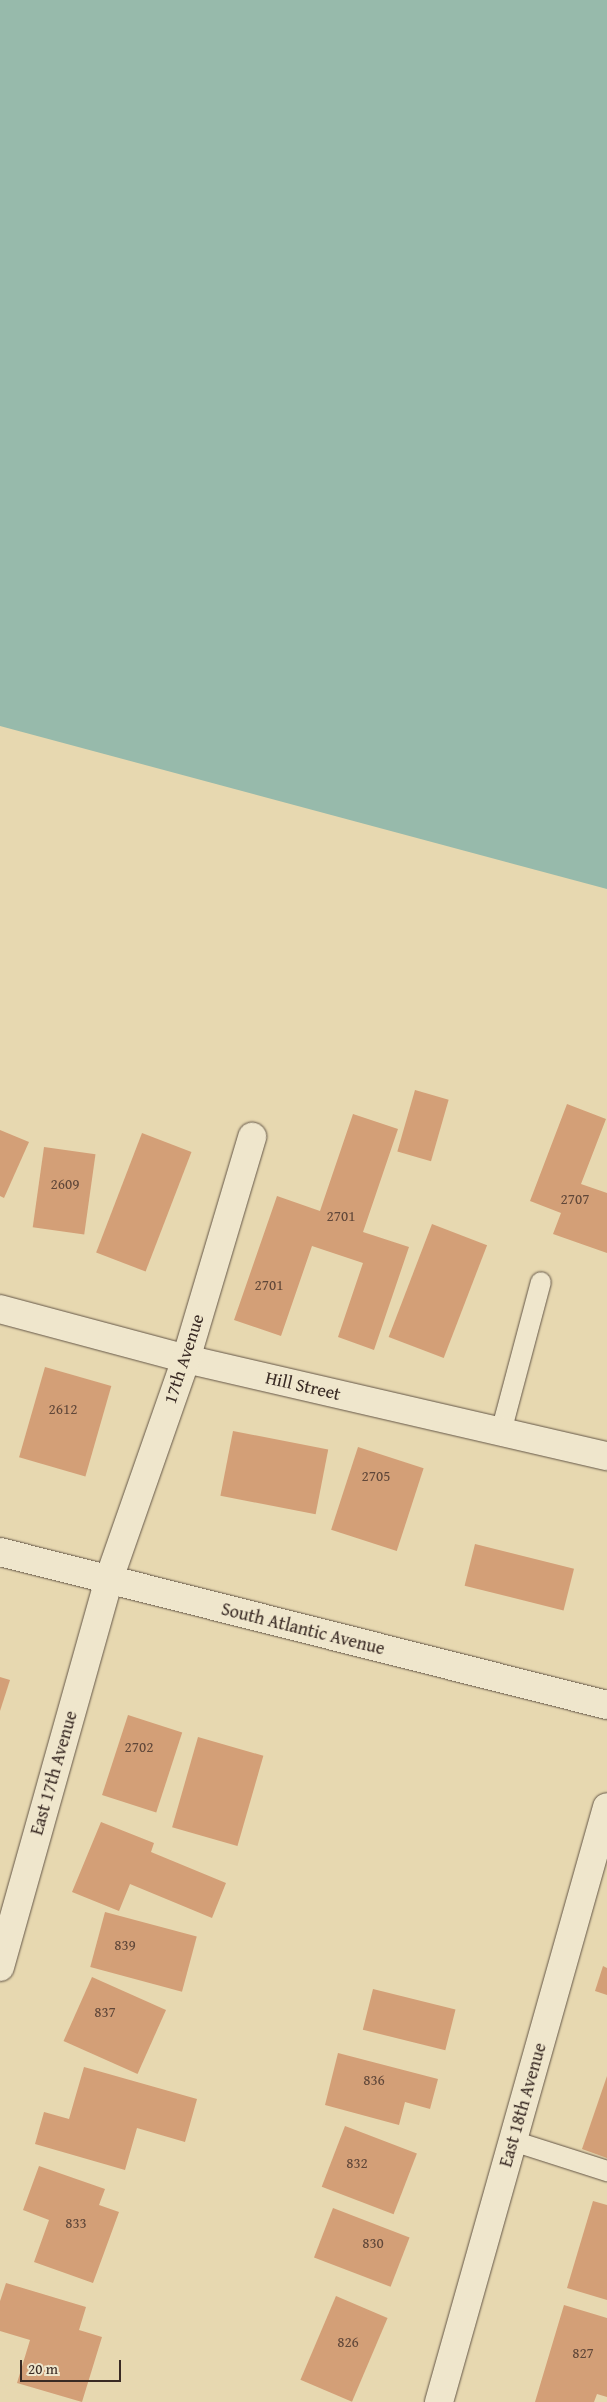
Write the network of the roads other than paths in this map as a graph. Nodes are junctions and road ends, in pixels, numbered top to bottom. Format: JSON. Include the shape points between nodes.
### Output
{"nodes":[{"id":1,"x":252,"y":1136,"type":"dead end"},
{"id":2,"x":541,"y":1282,"type":"dead end"},
{"id":3,"x":0,"y":1309,"type":"edge"},
{"id":4,"x":186,"y":1359,"type":"junction"},
{"id":5,"x":501,"y":1432,"type":"junction"},
{"id":6,"x":607,"y":1456,"type":"edge"},
{"id":7,"x":0,"y":1552,"type":"edge"},
{"id":8,"x":109,"y":1580,"type":"junction"},
{"id":9,"x":607,"y":1705,"type":"edge"},
{"id":10,"x":607,"y":1807,"type":"edge"},
{"id":11,"x":0,"y":1967,"type":"edge"},
{"id":12,"x":513,"y":2141,"type":"junction"},
{"id":13,"x":607,"y":2170,"type":"edge"},
{"id":14,"x":440,"y":2402,"type":"edge"}],
"edges":[{"from":1,"to":4,"type":"street","name":"17th Avenue"},
{"from":2,"to":5,"type":"lane"},
{"from":3,"to":4,"type":"street","name":"Hill Street"},
{"from":4,"to":5,"type":"street","name":"Hill Street"},
{"from":4,"to":8,"type":"street","name":"17th Avenue"},
{"from":5,"to":6,"type":"street","name":"Hill Street"},
{"from":7,"to":8,"type":"street","name":"South Atlantic Avenue"},
{"from":8,"to":9,"type":"street","name":"South Atlantic Avenue"},
{"from":8,"to":11,"type":"street","name":"East 17th Avenue"},
{"from":10,"to":12,"type":"street","name":"East 18th Avenue"},
{"from":12,"to":13,"type":"lane"},
{"from":12,"to":14,"type":"street","name":"East 18th Avenue"}]}
